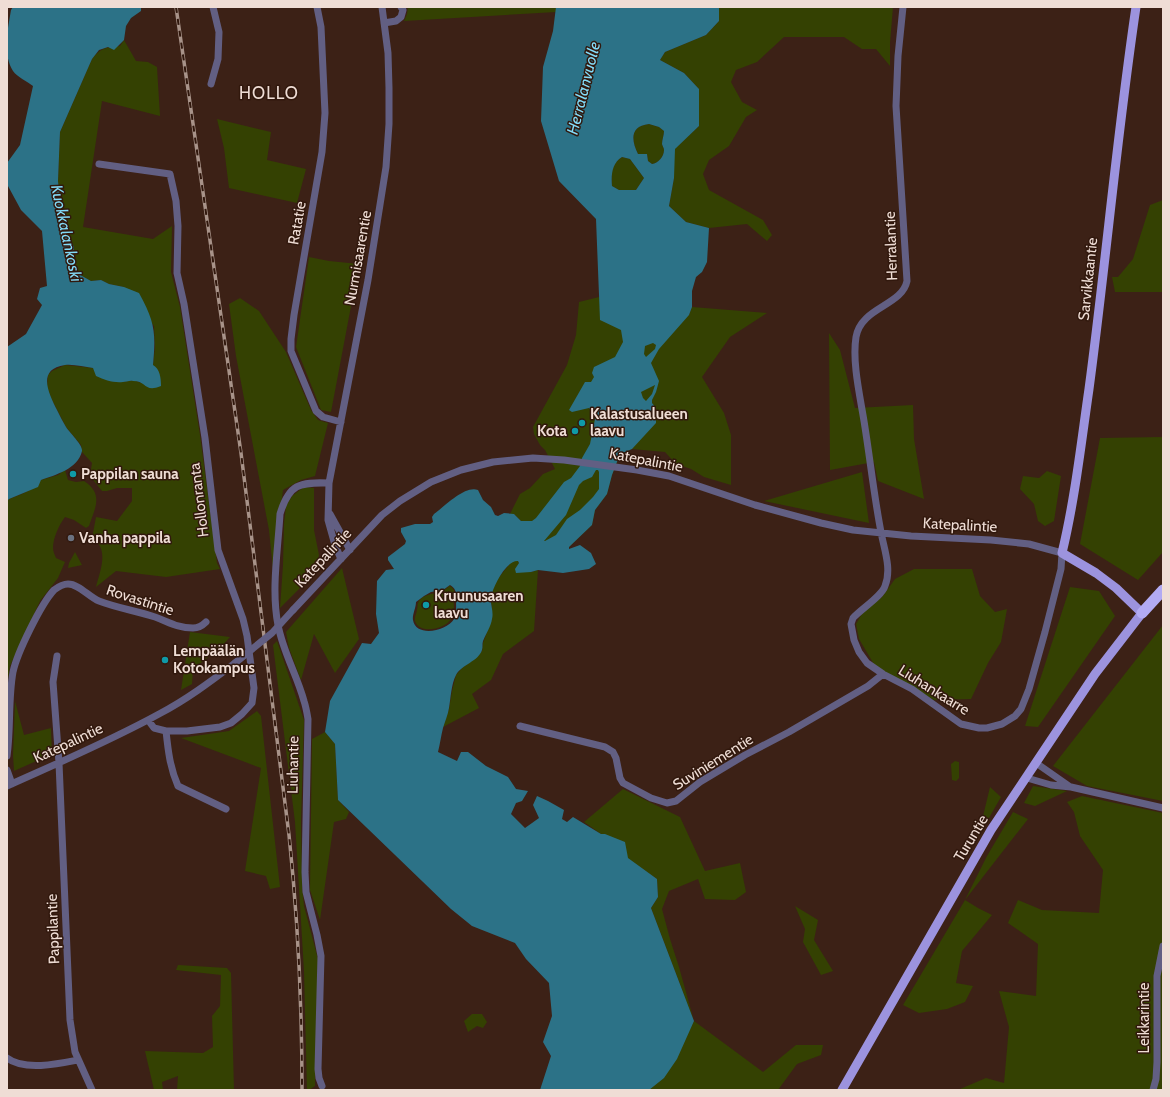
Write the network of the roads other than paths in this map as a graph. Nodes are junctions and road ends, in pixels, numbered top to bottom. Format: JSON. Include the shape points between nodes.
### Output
{"nodes":[{"id":1,"x":213,"y":7,"type":"edge"},
{"id":2,"x":317,"y":7,"type":"edge"},
{"id":3,"x":382,"y":7,"type":"edge"},
{"id":4,"x":401,"y":7,"type":"edge"},
{"id":5,"x":903,"y":7,"type":"edge"},
{"id":6,"x":1136,"y":7,"type":"edge"},
{"id":7,"x":384,"y":23,"type":"junction"},
{"id":8,"x":211,"y":84,"type":"dead end"},
{"id":9,"x":99,"y":164,"type":"dead end"},
{"id":10,"x":341,"y":422,"type":"junction"},
{"id":11,"x":329,"y":483,"type":"junction"},
{"id":12,"x":328,"y":511,"type":"junction"},
{"id":13,"x":881,"y":533,"type":"junction"},
{"id":14,"x":350,"y":550,"type":"junction"},
{"id":15,"x":1062,"y":553,"type":"junction"},
{"id":16,"x":341,"y":559,"type":"junction"},
{"id":17,"x":1163,"y":590,"type":"edge"},
{"id":18,"x":1142,"y":613,"type":"junction"},
{"id":19,"x":206,"y":622,"type":"dead end"},
{"id":20,"x":57,"y":656,"type":"dead end"},
{"id":21,"x":883,"y":674,"type":"junction"},
{"id":22,"x":148,"y":720,"type":"junction"},
{"id":23,"x":520,"y":726,"type":"dead end"},
{"id":24,"x":166,"y":731,"type":"junction"},
{"id":25,"x":7,"y":756,"type":"edge"},
{"id":26,"x":59,"y":763,"type":"junction"},
{"id":27,"x":1036,"y":763,"type":"junction"},
{"id":28,"x":7,"y":770,"type":"edge"},
{"id":29,"x":1027,"y":778,"type":"junction"},
{"id":30,"x":9,"y":785,"type":"edge"},
{"id":31,"x":1071,"y":787,"type":"junction"},
{"id":32,"x":1163,"y":808,"type":"edge"},
{"id":33,"x":226,"y":809,"type":"dead end"},
{"id":34,"x":1163,"y":946,"type":"edge"},
{"id":35,"x":7,"y":1058,"type":"edge"},
{"id":36,"x":78,"y":1060,"type":"junction"},
{"id":37,"x":322,"y":1086,"type":"dead end"},
{"id":38,"x":92,"y":1090,"type":"edge"},
{"id":39,"x":842,"y":1090,"type":"edge"},
{"id":40,"x":1152,"y":1090,"type":"edge"}],
"edges":[{"from":1,"to":8,"type":"street","via":[[219,32],[218,60]]},
{"from":2,"to":10,"type":"street","name":"Ratatie","via":[[322,34],[325,98],[323,144],[294,315],[291,351],[316,411],[323,417]]},
{"from":3,"to":7,"type":"street","name":"Nurmisaarentie"},
{"from":4,"to":7,"type":"street","via":[[401,17],[396,21]]},
{"from":5,"to":13,"type":"street","name":"Herralantie","via":[[896,106],[907,280],[902,293],[868,316],[856,336],[858,382]]},
{"from":6,"to":15,"type":"main road","name":"Sarvikkaantie","via":[[1095,345],[1078,467]]},
{"from":7,"to":10,"type":"street","name":"Nurmisaarentie","via":[[389,88],[386,167]]},
{"from":9,"to":24,"type":"street","name":"Hollonranta","via":[[170,174],[176,201],[177,273],[205,438],[218,550],[243,619],[254,688],[252,703],[231,723],[206,730]]},
{"from":10,"to":11,"type":"street","name":"Nurmisaarentie"},
{"from":11,"to":12,"type":"street","name":"Nurmisaarentie"},
{"from":11,"to":37,"type":"street","name":"Liuhantie","via":[[300,485],[292,489],[284,502],[280,514],[275,594],[280,635],[308,719],[305,872],[306,892],[322,956],[318,1069]]},
{"from":12,"to":14,"type":"street"},
{"from":12,"to":16,"type":"street","name":"Nurmisaarentie","via":[[328,520]]},
{"from":13,"to":14,"type":"street","name":"Katepalintie","via":[[821,523],[755,505],[669,476],[564,460],[533,458],[512,459],[478,466],[432,482],[382,515]]},
{"from":13,"to":15,"type":"street","name":"Katepalintie","via":[[1029,544]]},
{"from":13,"to":21,"type":"street","name":"Liuhankaarre","via":[[887,561],[886,585],[882,592],[858,612],[851,624],[859,652],[867,663]]},
{"from":14,"to":16,"type":"street","name":"Katepalintie"},
{"from":15,"to":18,"type":"main road","name":"Katepalintie","via":[[1096,573]]},
{"from":15,"to":21,"type":"street","name":"Liuhankaarre","via":[[1061,569],[1037,660],[1022,709],[1015,716],[1002,724],[987,728],[961,724],[912,689]]},
{"from":16,"to":22,"type":"street","name":"Katepalintie","bridge":true,"via":[[272,633],[208,683]]},
{"from":17,"to":18,"type":"highway"},
{"from":18,"to":27,"type":"main road","name":"Turuntie","via":[[1099,669]]},
{"from":19,"to":25,"type":"street","name":"Rovastintie","via":[[193,628],[168,624],[98,601],[75,586],[61,585],[49,597],[17,658],[11,686]]},
{"from":20,"to":26,"type":"street","name":"Pappilantie","via":[[53,682]]},
{"from":21,"to":23,"type":"street","name":"Suviniementie","via":[[868,686],[700,782],[676,801],[667,803],[651,798],[623,783],[616,758],[606,747]]},
{"from":22,"to":24,"type":"street","name":"Hollonranta","via":[[154,728]]},
{"from":22,"to":26,"type":"street","name":"Katepalintie"},
{"from":24,"to":33,"type":"street","via":[[170,761],[178,786]]},
{"from":26,"to":30,"type":"street","name":"Katepalintie"},
{"from":26,"to":36,"type":"street","name":"Pappilantie","via":[[70,1020]]},
{"from":27,"to":29,"type":"main road","name":"Turuntie"},
{"from":27,"to":31,"type":"street"},
{"from":28,"to":30,"type":"street"},
{"from":29,"to":31,"type":"street","via":[[1051,785]]},
{"from":29,"to":39,"type":"main road","name":"Turuntie","via":[[991,830]]},
{"from":31,"to":32,"type":"street"},
{"from":34,"to":40,"type":"street","name":"Leikkarintie","via":[[1157,976],[1157,1062],[1156,1079]]},
{"from":35,"to":36,"type":"street","via":[[27,1065]]},
{"from":36,"to":38,"type":"street","name":"Pappilantie"}]}
